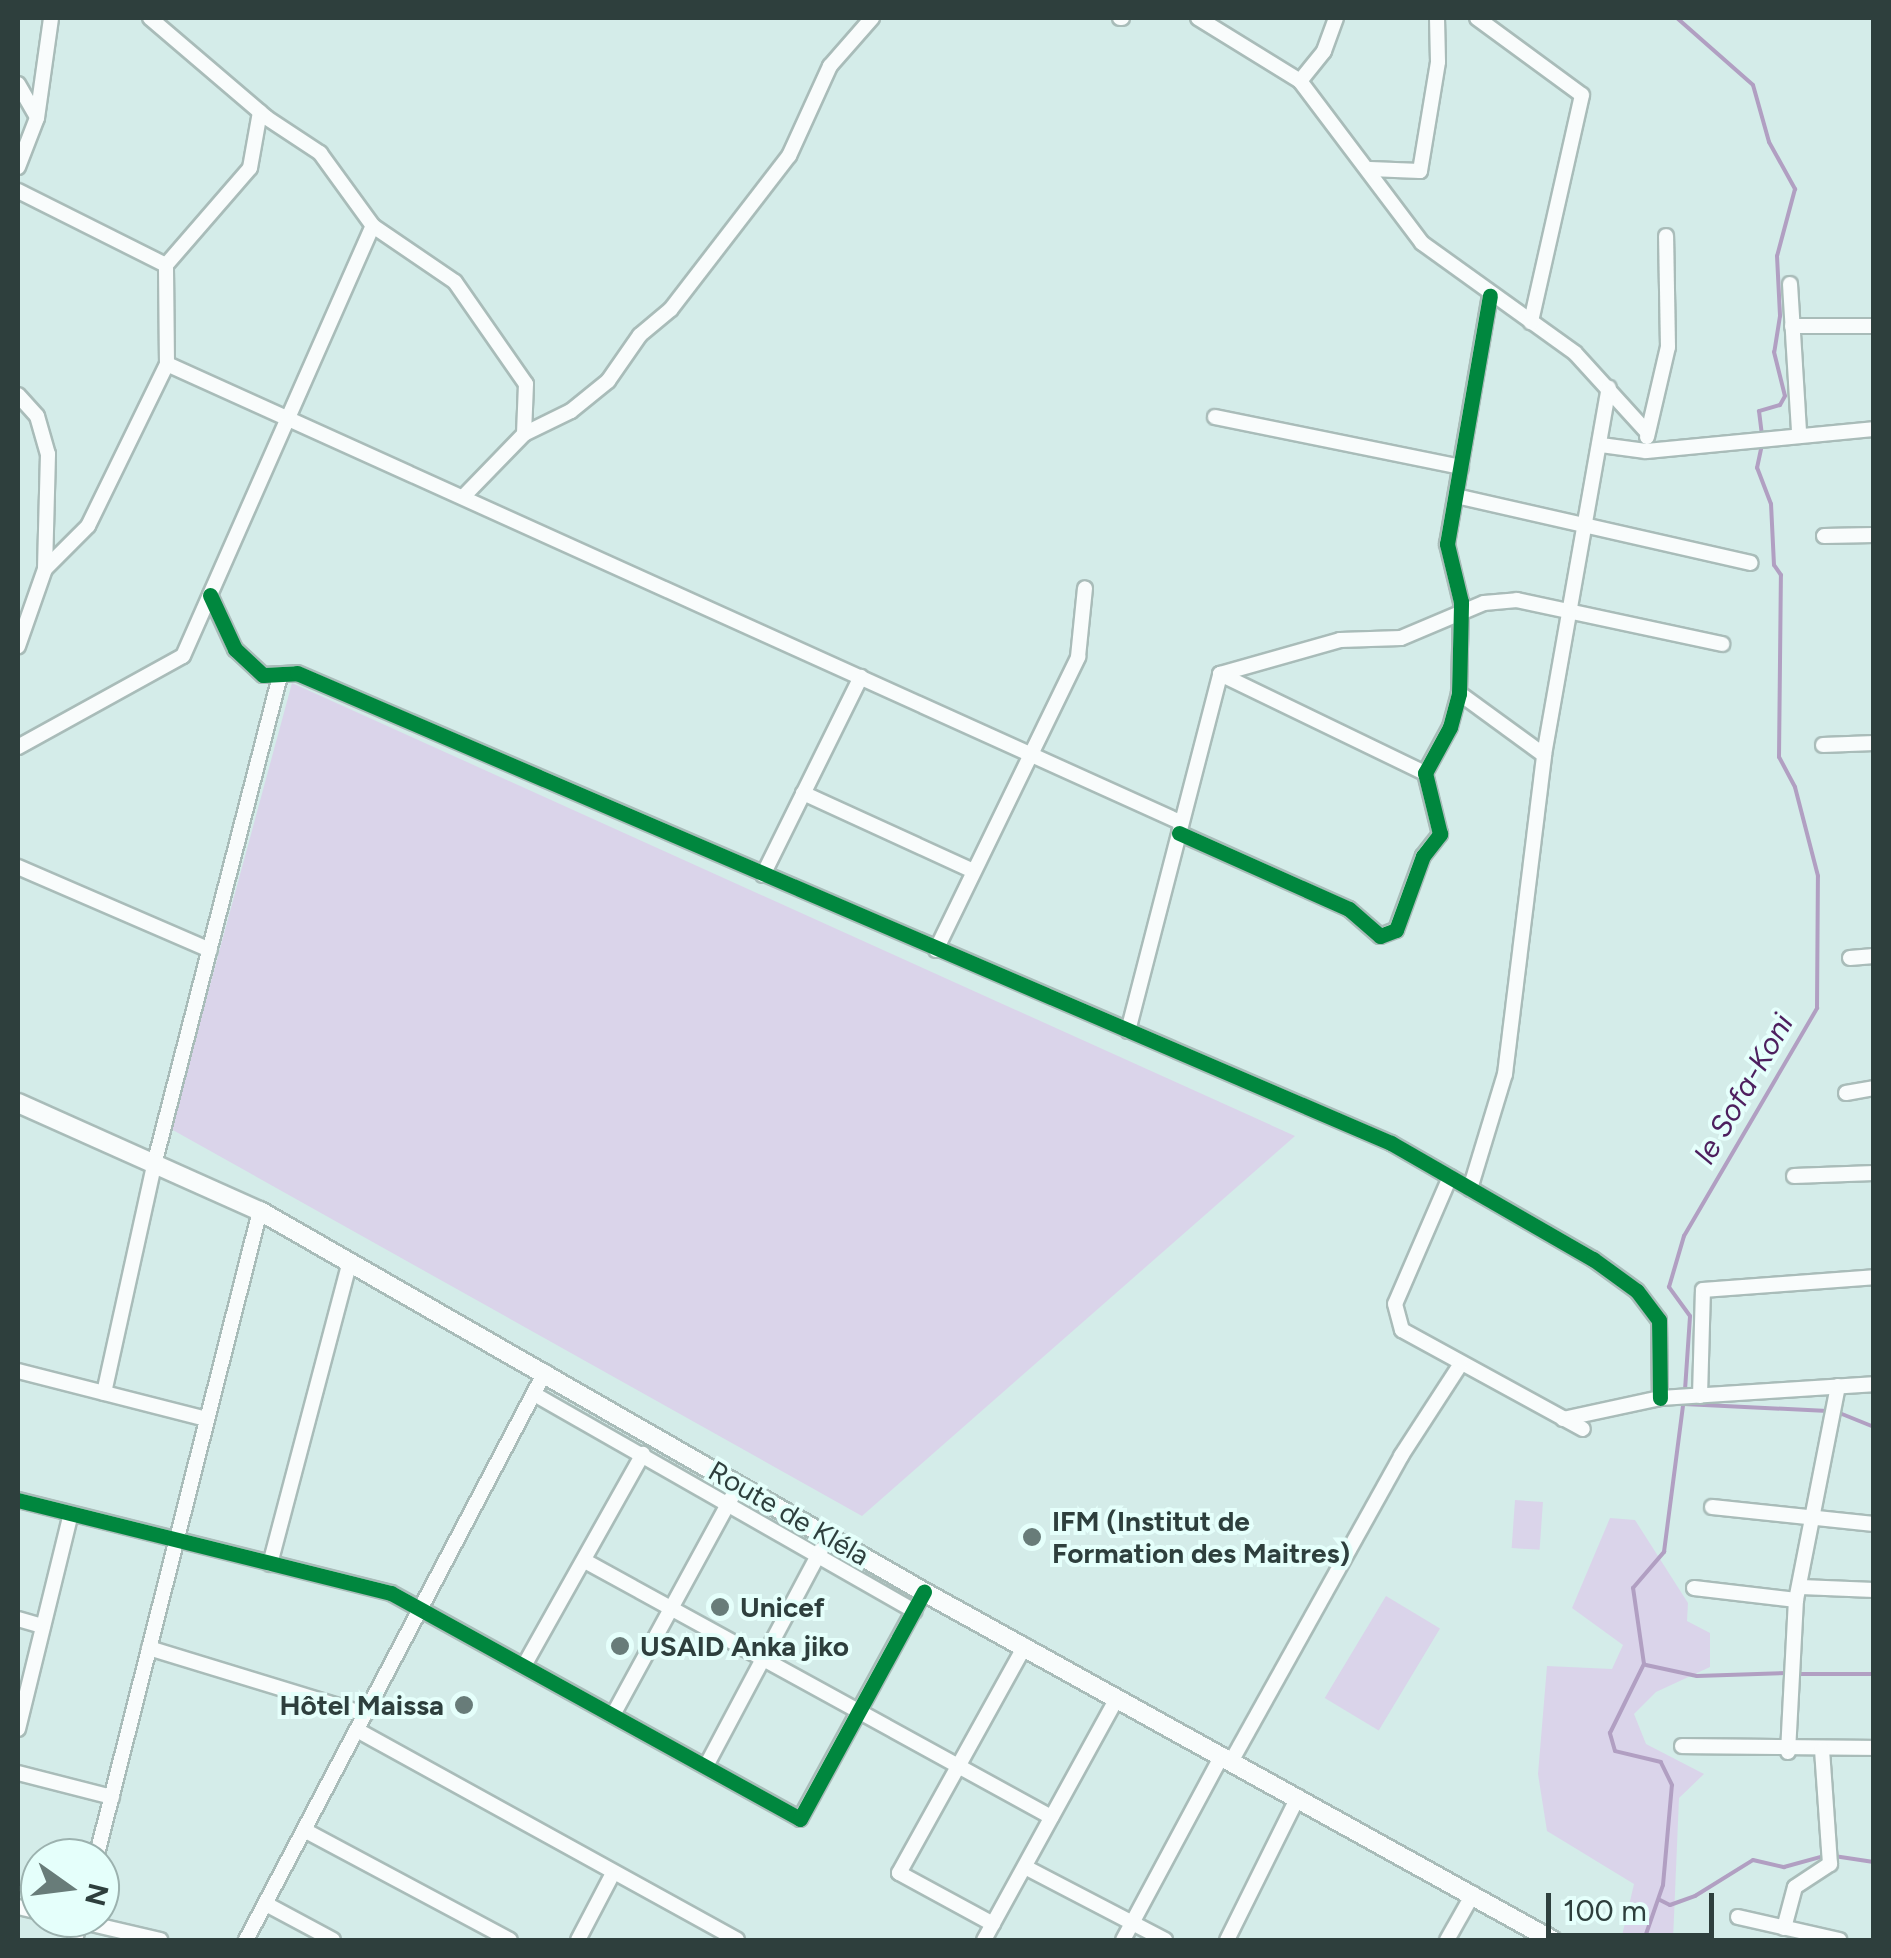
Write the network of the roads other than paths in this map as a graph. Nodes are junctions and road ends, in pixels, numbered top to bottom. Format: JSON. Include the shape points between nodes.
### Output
{"nodes":[{"id":1,"x":51,"y":18,"type":"edge"},
{"id":2,"x":150,"y":18,"type":"edge"},
{"id":3,"x":872,"y":18,"type":"edge"},
{"id":4,"x":1198,"y":18,"type":"edge"},
{"id":5,"x":1337,"y":18,"type":"edge"},
{"id":6,"x":1437,"y":18,"type":"edge"},
{"id":7,"x":1477,"y":18,"type":"edge"},
{"id":8,"x":1300,"y":81,"type":"junction"},
{"id":9,"x":18,"y":84,"type":"edge"},
{"id":10,"x":260,"y":112,"type":"junction"},
{"id":11,"x":37,"y":118,"type":"junction"},
{"id":12,"x":18,"y":167,"type":"edge"},
{"id":13,"x":1370,"y":168,"type":"junction"},
{"id":14,"x":18,"y":191,"type":"edge"},
{"id":15,"x":373,"y":226,"type":"junction"},
{"id":16,"x":1666,"y":236,"type":"dead end"},
{"id":17,"x":166,"y":265,"type":"junction"},
{"id":18,"x":1790,"y":284,"type":"dead end"},
{"id":19,"x":1490,"y":296,"type":"junction"},
{"id":20,"x":1532,"y":322,"type":"junction"},
{"id":21,"x":1792,"y":326,"type":"junction"},
{"id":22,"x":1874,"y":326,"type":"edge"},
{"id":23,"x":166,"y":364,"type":"junction"},
{"id":24,"x":1610,"y":388,"type":"junction"},
{"id":25,"x":18,"y":395,"type":"edge"},
{"id":26,"x":1215,"y":416,"type":"dead end"},
{"id":27,"x":288,"y":419,"type":"junction"},
{"id":28,"x":1874,"y":428,"type":"edge"},
{"id":29,"x":1799,"y":431,"type":"junction"},
{"id":30,"x":1647,"y":432,"type":"junction"},
{"id":31,"x":524,"y":434,"type":"junction"},
{"id":32,"x":1601,"y":445,"type":"junction"},
{"id":33,"x":1646,"y":451,"type":"junction"},
{"id":34,"x":1460,"y":467,"type":"junction"},
{"id":35,"x":1456,"y":496,"type":"junction"},
{"id":36,"x":462,"y":497,"type":"junction"},
{"id":37,"x":1586,"y":526,"type":"junction"},
{"id":38,"x":1874,"y":535,"type":"edge"},
{"id":39,"x":1824,"y":536,"type":"dead end"},
{"id":40,"x":1750,"y":563,"type":"dead end"},
{"id":41,"x":44,"y":569,"type":"junction"},
{"id":42,"x":1085,"y":588,"type":"dead end"},
{"id":43,"x":210,"y":595,"type":"junction"},
{"id":44,"x":1570,"y":612,"type":"junction"},
{"id":45,"x":1461,"y":613,"type":"junction"},
{"id":46,"x":1722,"y":644,"type":"dead end"},
{"id":47,"x":18,"y":646,"type":"edge"},
{"id":48,"x":1220,"y":674,"type":"junction"},
{"id":49,"x":280,"y":676,"type":"junction"},
{"id":50,"x":861,"y":676,"type":"junction"},
{"id":51,"x":1459,"y":694,"type":"junction"},
{"id":52,"x":1874,"y":743,"type":"edge"},
{"id":53,"x":1822,"y":745,"type":"dead end"},
{"id":54,"x":18,"y":747,"type":"edge"},
{"id":55,"x":1028,"y":752,"type":"junction"},
{"id":56,"x":1544,"y":755,"type":"junction"},
{"id":57,"x":1425,"y":773,"type":"junction"},
{"id":58,"x":803,"y":793,"type":"junction"},
{"id":59,"x":1180,"y":827,"type":"junction"},
{"id":60,"x":18,"y":867,"type":"edge"},
{"id":61,"x":973,"y":871,"type":"junction"},
{"id":62,"x":763,"y":875,"type":"junction"},
{"id":63,"x":210,"y":950,"type":"junction"},
{"id":64,"x":936,"y":950,"type":"junction"},
{"id":65,"x":1874,"y":956,"type":"edge"},
{"id":66,"x":1850,"y":958,"type":"dead end"},
{"id":67,"x":1128,"y":1031,"type":"junction"},
{"id":68,"x":1874,"y":1088,"type":"edge"},
{"id":69,"x":1846,"y":1093,"type":"dead end"},
{"id":70,"x":18,"y":1103,"type":"edge"},
{"id":71,"x":155,"y":1161,"type":"junction"},
{"id":72,"x":1874,"y":1173,"type":"edge"},
{"id":73,"x":1794,"y":1176,"type":"dead end"},
{"id":74,"x":1450,"y":1177,"type":"junction"},
{"id":75,"x":1470,"y":1189,"type":"junction"},
{"id":76,"x":260,"y":1211,"type":"junction"},
{"id":77,"x":350,"y":1262,"type":"junction"},
{"id":78,"x":1874,"y":1277,"type":"edge"},
{"id":79,"x":1460,"y":1365,"type":"junction"},
{"id":80,"x":18,"y":1371,"type":"edge"},
{"id":81,"x":545,"y":1372,"type":"junction"},
{"id":82,"x":1874,"y":1384,"type":"edge"},
{"id":83,"x":1838,"y":1386,"type":"junction"},
{"id":84,"x":104,"y":1393,"type":"junction"},
{"id":85,"x":534,"y":1394,"type":"junction"},
{"id":86,"x":1700,"y":1396,"type":"junction"},
{"id":87,"x":1660,"y":1398,"type":"junction"},
{"id":88,"x":207,"y":1419,"type":"junction"},
{"id":89,"x":1564,"y":1419,"type":"junction"},
{"id":90,"x":1583,"y":1429,"type":"dead end"},
{"id":91,"x":643,"y":1454,"type":"junction"},
{"id":92,"x":740,"y":1483,"type":"junction"},
{"id":93,"x":18,"y":1500,"type":"edge"},
{"id":94,"x":728,"y":1504,"type":"junction"},
{"id":95,"x":1712,"y":1507,"type":"dead end"},
{"id":96,"x":72,"y":1514,"type":"junction"},
{"id":97,"x":1811,"y":1519,"type":"junction"},
{"id":98,"x":1874,"y":1524,"type":"edge"},
{"id":99,"x":828,"y":1535,"type":"junction"},
{"id":100,"x":177,"y":1542,"type":"junction"},
{"id":101,"x":818,"y":1556,"type":"junction"},
{"id":102,"x":585,"y":1561,"type":"junction"},
{"id":103,"x":270,"y":1564,"type":"junction"},
{"id":104,"x":1694,"y":1588,"type":"dead end"},
{"id":105,"x":1874,"y":1590,"type":"edge"},
{"id":106,"x":924,"y":1592,"type":"junction"},
{"id":107,"x":1798,"y":1593,"type":"junction"},
{"id":108,"x":419,"y":1606,"type":"junction"},
{"id":109,"x":670,"y":1610,"type":"junction"},
{"id":110,"x":914,"y":1611,"type":"junction"},
{"id":111,"x":18,"y":1619,"type":"edge"},
{"id":112,"x":44,"y":1626,"type":"junction"},
{"id":113,"x":1025,"y":1646,"type":"junction"},
{"id":114,"x":150,"y":1648,"type":"junction"},
{"id":115,"x":763,"y":1660,"type":"junction"},
{"id":116,"x":525,"y":1664,"type":"junction"},
{"id":117,"x":1118,"y":1698,"type":"junction"},
{"id":118,"x":860,"y":1713,"type":"junction"},
{"id":119,"x":365,"y":1714,"type":"junction"},
{"id":120,"x":612,"y":1715,"type":"junction"},
{"id":121,"x":18,"y":1729,"type":"edge"},
{"id":122,"x":357,"y":1730,"type":"junction"},
{"id":123,"x":1682,"y":1746,"type":"dead end"},
{"id":124,"x":1874,"y":1748,"type":"edge"},
{"id":125,"x":1822,"y":1750,"type":"junction"},
{"id":126,"x":1788,"y":1752,"type":"junction"},
{"id":127,"x":1227,"y":1758,"type":"junction"},
{"id":128,"x":706,"y":1766,"type":"junction"},
{"id":129,"x":961,"y":1767,"type":"junction"},
{"id":130,"x":18,"y":1773,"type":"edge"},
{"id":131,"x":112,"y":1797,"type":"junction"},
{"id":132,"x":1298,"y":1797,"type":"junction"},
{"id":133,"x":1052,"y":1817,"type":"junction"},
{"id":134,"x":306,"y":1831,"type":"junction"},
{"id":135,"x":101,"y":1838,"type":"edge"},
{"id":136,"x":1025,"y":1866,"type":"junction"},
{"id":137,"x":614,"y":1873,"type":"junction"},
{"id":138,"x":1473,"y":1894,"type":"junction"},
{"id":139,"x":266,"y":1904,"type":"junction"},
{"id":140,"x":1738,"y":1918,"type":"dead end"},
{"id":141,"x":1132,"y":1923,"type":"junction"},
{"id":142,"x":994,"y":1924,"type":"junction"},
{"id":143,"x":1784,"y":1928,"type":"junction"},
{"id":144,"x":120,"y":1930,"type":"edge"},
{"id":145,"x":160,"y":1940,"type":"edge"},
{"id":146,"x":246,"y":1940,"type":"edge"},
{"id":147,"x":332,"y":1940,"type":"edge"},
{"id":148,"x":510,"y":1940,"type":"edge"},
{"id":149,"x":578,"y":1940,"type":"edge"},
{"id":150,"x":738,"y":1940,"type":"edge"},
{"id":151,"x":984,"y":1940,"type":"edge"},
{"id":152,"x":1123,"y":1940,"type":"edge"},
{"id":153,"x":1165,"y":1940,"type":"edge"},
{"id":154,"x":1228,"y":1940,"type":"edge"},
{"id":155,"x":1448,"y":1940,"type":"edge"},
{"id":156,"x":1552,"y":1940,"type":"edge"},
{"id":157,"x":1839,"y":1940,"type":"edge"}],
"edges":[{"from":1,"to":11,"type":"street"},
{"from":2,"to":10,"type":"street"},
{"from":3,"to":31,"type":"street","via":[[830,66],[789,156],[671,309],[640,336],[608,381],[572,411]]},
{"from":4,"to":8,"type":"street"},
{"from":5,"to":8,"type":"street","via":[[1324,51]]},
{"from":6,"to":13,"type":"street","via":[[1437,76],[1420,171]]},
{"from":7,"to":20,"type":"street","via":[[1582,95]]},
{"from":8,"to":13,"type":"street"},
{"from":9,"to":11,"type":"street"},
{"from":10,"to":15,"type":"street","via":[[320,152]]},
{"from":10,"to":17,"type":"street","via":[[250,168]]},
{"from":11,"to":12,"type":"street"},
{"from":13,"to":19,"type":"street","via":[[1422,243]]},
{"from":14,"to":17,"type":"street"},
{"from":15,"to":27,"type":"street"},
{"from":15,"to":31,"type":"street","via":[[454,282],[488,322],[526,384]]},
{"from":16,"to":30,"type":"street","via":[[1668,348]]},
{"from":17,"to":23,"type":"street"},
{"from":18,"to":21,"type":"street"},
{"from":19,"to":20,"type":"street"},
{"from":19,"to":34,"type":"street"},
{"from":20,"to":24,"type":"street"},
{"from":21,"to":22,"type":"street"},
{"from":21,"to":29,"type":"street"},
{"from":23,"to":27,"type":"street"},
{"from":23,"to":41,"type":"street","via":[[88,526]]},
{"from":24,"to":30,"type":"street"},
{"from":24,"to":32,"type":"street"},
{"from":25,"to":41,"type":"street","via":[[37,416],[48,454]]},
{"from":26,"to":34,"type":"street"},
{"from":27,"to":36,"type":"street"},
{"from":27,"to":43,"type":"street"},
{"from":28,"to":29,"type":"street"},
{"from":29,"to":33,"type":"street"},
{"from":30,"to":33,"type":"street"},
{"from":31,"to":36,"type":"street"},
{"from":32,"to":33,"type":"street"},
{"from":32,"to":37,"type":"street"},
{"from":34,"to":35,"type":"street"},
{"from":35,"to":37,"type":"street"},
{"from":35,"to":45,"type":"street","via":[[1448,544]]},
{"from":36,"to":50,"type":"street"},
{"from":37,"to":40,"type":"street"},
{"from":37,"to":44,"type":"street"},
{"from":38,"to":39,"type":"street"},
{"from":41,"to":47,"type":"street"},
{"from":42,"to":55,"type":"street","via":[[1078,657]]},
{"from":43,"to":49,"type":"street","via":[[235,649],[263,676]]},
{"from":43,"to":54,"type":"street","via":[[183,656]]},
{"from":44,"to":45,"type":"street","via":[[1517,600]]},
{"from":44,"to":46,"type":"street"},
{"from":44,"to":56,"type":"street"},
{"from":45,"to":48,"type":"street","via":[[1400,638],[1340,640]]},
{"from":45,"to":51,"type":"street"},
{"from":48,"to":57,"type":"street"},
{"from":48,"to":59,"type":"street"},
{"from":49,"to":62,"type":"street","via":[[296,673]]},
{"from":49,"to":63,"type":"street"},
{"from":50,"to":55,"type":"street"},
{"from":50,"to":58,"type":"street"},
{"from":51,"to":56,"type":"street"},
{"from":51,"to":57,"type":"street"},
{"from":52,"to":53,"type":"street"},
{"from":55,"to":59,"type":"street"},
{"from":55,"to":61,"type":"street"},
{"from":56,"to":75,"type":"street","via":[[1506,1074]]},
{"from":57,"to":59,"type":"street","via":[[1440,834],[1423,856],[1396,930],[1380,936],[1349,909]]},
{"from":58,"to":61,"type":"street"},
{"from":58,"to":62,"type":"street"},
{"from":59,"to":67,"type":"street"},
{"from":60,"to":63,"type":"street"},
{"from":61,"to":64,"type":"street"},
{"from":62,"to":64,"type":"street"},
{"from":63,"to":71,"type":"street"},
{"from":64,"to":67,"type":"street"},
{"from":65,"to":66,"type":"street"},
{"from":67,"to":74,"type":"street","via":[[1390,1143]]},
{"from":68,"to":69,"type":"street"},
{"from":70,"to":71,"type":"main road","name":"Route de Kléla"},
{"from":71,"to":76,"type":"main road","name":"Route de Kléla"},
{"from":71,"to":84,"type":"street"},
{"from":72,"to":73,"type":"street"},
{"from":74,"to":75,"type":"street"},
{"from":74,"to":79,"type":"street","via":[[1394,1308],[1402,1330]]},
{"from":75,"to":87,"type":"street","via":[[1637,1291],[1659,1320]]},
{"from":76,"to":77,"type":"main road","name":"Route de Kléla"},
{"from":76,"to":88,"type":"street"},
{"from":77,"to":81,"type":"main road","name":"Route de Kléla"},
{"from":77,"to":103,"type":"street"},
{"from":78,"to":86,"type":"street","via":[[1702,1290]]},
{"from":79,"to":89,"type":"street"},
{"from":79,"to":127,"type":"street"},
{"from":80,"to":84,"type":"street"},
{"from":81,"to":85,"type":"street"},
{"from":81,"to":92,"type":"main road","name":"Route de Kléla"},
{"from":82,"to":83,"type":"street"},
{"from":83,"to":86,"type":"street"},
{"from":83,"to":97,"type":"street"},
{"from":84,"to":88,"type":"street"},
{"from":85,"to":91,"type":"street"},
{"from":85,"to":108,"type":"street"},
{"from":86,"to":87,"type":"street"},
{"from":87,"to":89,"type":"street"},
{"from":88,"to":100,"type":"street"},
{"from":89,"to":90,"type":"street"},
{"from":91,"to":94,"type":"street"},
{"from":91,"to":102,"type":"street"},
{"from":92,"to":94,"type":"street"},
{"from":92,"to":99,"type":"main road","name":"Route de Kléla"},
{"from":93,"to":96,"type":"street"},
{"from":94,"to":101,"type":"street"},
{"from":94,"to":109,"type":"street"},
{"from":95,"to":97,"type":"street"},
{"from":96,"to":100,"type":"street"},
{"from":96,"to":112,"type":"street"},
{"from":97,"to":98,"type":"street"},
{"from":97,"to":107,"type":"street"},
{"from":99,"to":101,"type":"street"},
{"from":99,"to":106,"type":"main road","name":"Route de Kléla"},
{"from":100,"to":103,"type":"street"},
{"from":100,"to":114,"type":"street"},
{"from":101,"to":110,"type":"street"},
{"from":101,"to":115,"type":"street"},
{"from":102,"to":109,"type":"street"},
{"from":102,"to":116,"type":"street"},
{"from":103,"to":108,"type":"street"},
{"from":104,"to":107,"type":"street"},
{"from":105,"to":107,"type":"street"},
{"from":106,"to":110,"type":"street"},
{"from":106,"to":113,"type":"main road","name":"Route de Kléla"},
{"from":107,"to":126,"type":"street"},
{"from":108,"to":116,"type":"street"},
{"from":108,"to":119,"type":"street"},
{"from":109,"to":115,"type":"street"},
{"from":109,"to":120,"type":"street"},
{"from":110,"to":118,"type":"street"},
{"from":111,"to":112,"type":"street"},
{"from":112,"to":121,"type":"street"},
{"from":113,"to":117,"type":"main road","name":"Route de Kléla"},
{"from":113,"to":129,"type":"street"},
{"from":114,"to":119,"type":"street"},
{"from":114,"to":131,"type":"street"},
{"from":115,"to":118,"type":"street"},
{"from":115,"to":128,"type":"street"},
{"from":116,"to":120,"type":"street"},
{"from":117,"to":127,"type":"main road","name":"Route de Kléla"},
{"from":117,"to":133,"type":"street"},
{"from":118,"to":128,"type":"street","via":[[800,1819]]},
{"from":118,"to":129,"type":"street"},
{"from":119,"to":122,"type":"street"},
{"from":120,"to":128,"type":"street"},
{"from":122,"to":134,"type":"street"},
{"from":122,"to":137,"type":"street"},
{"from":123,"to":126,"type":"street"},
{"from":124,"to":125,"type":"street"},
{"from":125,"to":126,"type":"street"},
{"from":125,"to":143,"type":"street","via":[[1830,1864],[1795,1887]]},
{"from":127,"to":132,"type":"main road","name":"Route de Kléla"},
{"from":127,"to":141,"type":"street"},
{"from":129,"to":133,"type":"street"},
{"from":129,"to":142,"type":"street","via":[[900,1873]]},
{"from":130,"to":131,"type":"street"},
{"from":131,"to":135,"type":"street"},
{"from":132,"to":138,"type":"main road","name":"Route de Kléla"},
{"from":132,"to":154,"type":"street"},
{"from":133,"to":136,"type":"street"},
{"from":134,"to":139,"type":"street"},
{"from":134,"to":148,"type":"street"},
{"from":136,"to":141,"type":"street"},
{"from":136,"to":142,"type":"street"},
{"from":137,"to":149,"type":"street"},
{"from":137,"to":150,"type":"street"},
{"from":138,"to":155,"type":"street"},
{"from":138,"to":156,"type":"main road","name":"Route de Kléla"},
{"from":139,"to":146,"type":"street"},
{"from":139,"to":147,"type":"street"},
{"from":140,"to":143,"type":"street"},
{"from":141,"to":152,"type":"street"},
{"from":141,"to":153,"type":"street"},
{"from":142,"to":151,"type":"street"},
{"from":143,"to":157,"type":"street"},
{"from":144,"to":145,"type":"street"}]}
